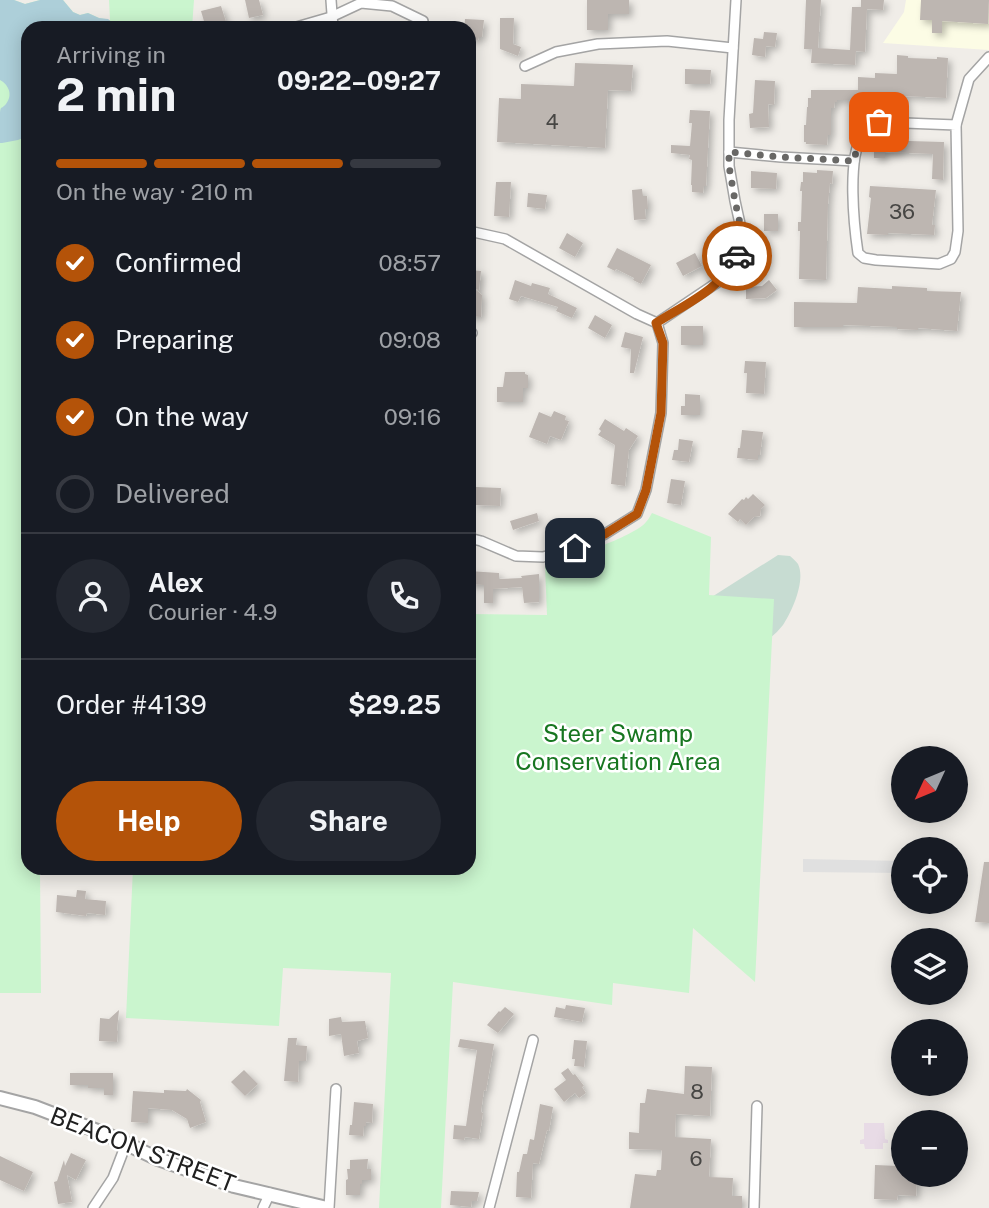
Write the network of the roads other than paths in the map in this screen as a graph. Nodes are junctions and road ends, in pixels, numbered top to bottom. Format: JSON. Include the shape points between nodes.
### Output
{"nodes":[{"id":1,"x":331,"y":0,"type":"edge"},
{"id":2,"x":736,"y":0,"type":"edge"},
{"id":3,"x":331,"y":17,"type":"junction"},
{"id":4,"x":317,"y":21,"type":"edge"},
{"id":5,"x":332,"y":21,"type":"edge"},
{"id":6,"x":423,"y":21,"type":"edge"},
{"id":7,"x":733,"y":48,"type":"junction"},
{"id":8,"x":989,"y":57,"type":"edge"},
{"id":9,"x":526,"y":66,"type":"dead end"},
{"id":10,"x":956,"y":125,"type":"junction"},
{"id":11,"x":729,"y":152,"type":"junction"},
{"id":12,"x":854,"y":161,"type":"junction"},
{"id":13,"x":476,"y":233,"type":"edge"},
{"id":14,"x":656,"y":323,"type":"junction"},
{"id":15,"x":476,"y":540,"type":"edge"},
{"id":16,"x":533,"y":1040,"type":"dead end"},
{"id":17,"x":336,"y":1089,"type":"dead end"},
{"id":18,"x":0,"y":1098,"type":"edge"},
{"id":19,"x":757,"y":1106,"type":"dead end"},
{"id":20,"x":125,"y":1144,"type":"junction"},
{"id":21,"x":270,"y":1193,"type":"junction"},
{"id":22,"x":93,"y":1208,"type":"edge"},
{"id":23,"x":263,"y":1208,"type":"edge"},
{"id":24,"x":328,"y":1208,"type":"edge"},
{"id":25,"x":489,"y":1208,"type":"edge"},
{"id":26,"x":754,"y":1208,"type":"edge"}],
"edges":[{"from":1,"to":3,"type":"street"},
{"from":2,"to":7,"type":"street"},
{"from":3,"to":4,"type":"street"},
{"from":3,"to":5,"type":"street"},
{"from":3,"to":6,"type":"street","via":[[361,3],[392,6]]},
{"from":7,"to":9,"type":"street","via":[[667,41],[598,44],[556,52]]},
{"from":7,"to":11,"type":"street"},
{"from":8,"to":10,"type":"street","via":[[969,79]]},
{"from":10,"to":12,"type":"street","via":[[879,122],[862,135]]},
{"from":10,"to":12,"type":"street","via":[[958,231],[951,259],[939,264],[876,260],[858,253]]},
{"from":11,"to":12,"type":"street"},
{"from":11,"to":14,"type":"street","via":[[744,242],[718,282]]},
{"from":13,"to":14,"type":"street","via":[[505,239]]},
{"from":14,"to":15,"type":"street","via":[[663,343],[661,413],[637,514],[575,548],[544,557],[516,556]]},
{"from":16,"to":25,"type":"street"},
{"from":17,"to":24,"type":"street"},
{"from":18,"to":20,"type":"street","name":"BEACON STREET"},
{"from":19,"to":26,"type":"street"},
{"from":20,"to":21,"type":"street","name":"BEACON STREET","via":[[223,1182]]},
{"from":20,"to":22,"type":"street","via":[[113,1178]]},
{"from":21,"to":23,"type":"street"},
{"from":21,"to":24,"type":"street","name":"BEACON STREET"}]}
